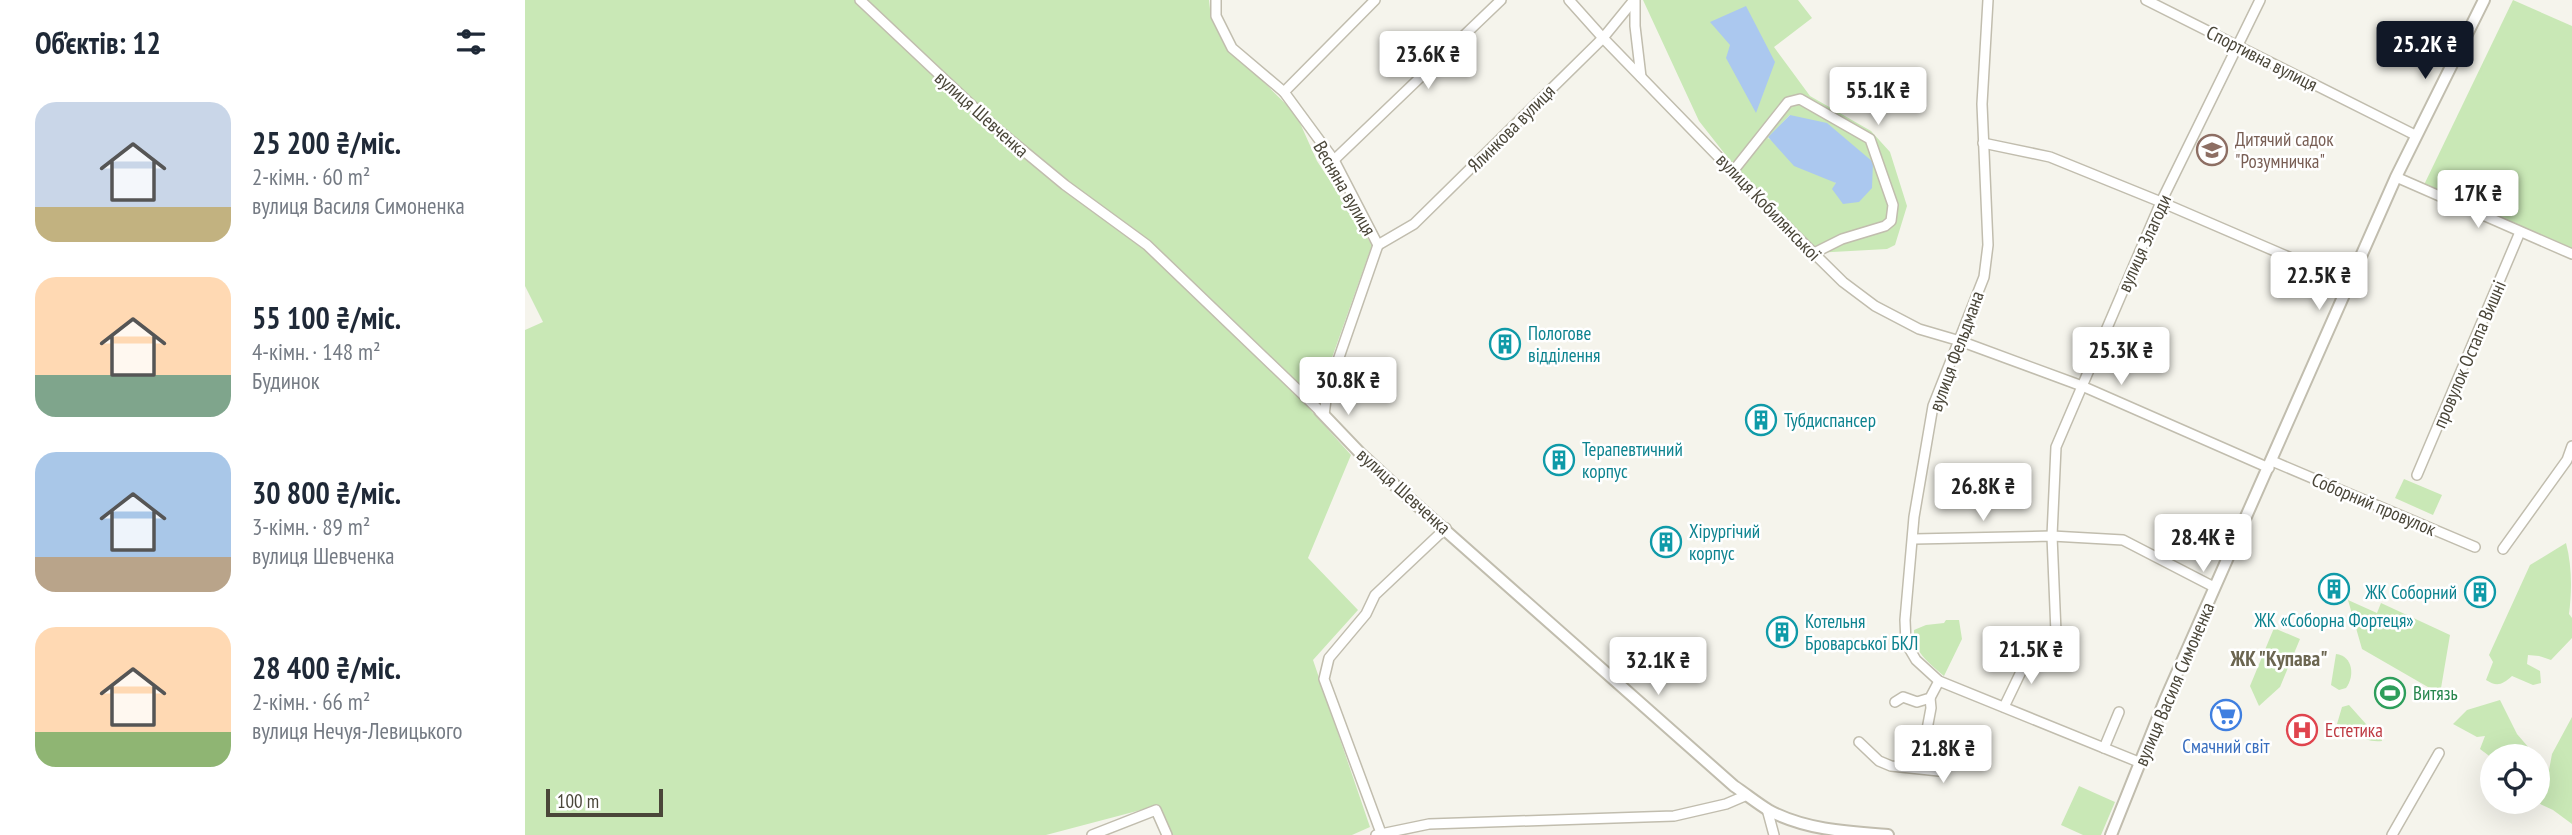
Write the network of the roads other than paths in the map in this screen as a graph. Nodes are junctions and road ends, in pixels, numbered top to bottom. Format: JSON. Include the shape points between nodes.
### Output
{"nodes":[{"id":1,"x":860,"y":0,"type":"edge"},
{"id":2,"x":1216,"y":0,"type":"edge"},
{"id":3,"x":1375,"y":0,"type":"edge"},
{"id":4,"x":1501,"y":0,"type":"edge"},
{"id":5,"x":1569,"y":0,"type":"edge"},
{"id":6,"x":1635,"y":0,"type":"edge"},
{"id":7,"x":1988,"y":0,"type":"edge"},
{"id":8,"x":2146,"y":0,"type":"edge"},
{"id":9,"x":2260,"y":0,"type":"edge"},
{"id":10,"x":2484,"y":0,"type":"edge"},
{"id":11,"x":1603,"y":38,"type":"junction"},
{"id":12,"x":2238,"y":45,"type":"junction"},
{"id":13,"x":1641,"y":77,"type":"junction"},
{"id":14,"x":1284,"y":92,"type":"junction"},
{"id":15,"x":2415,"y":135,"type":"junction"},
{"id":16,"x":1983,"y":143,"type":"junction"},
{"id":17,"x":1334,"y":160,"type":"junction"},
{"id":18,"x":1734,"y":170,"type":"junction"},
{"id":19,"x":2396,"y":177,"type":"junction"},
{"id":20,"x":2161,"y":202,"type":"junction"},
{"id":21,"x":2521,"y":232,"type":"junction"},
{"id":22,"x":1378,"y":245,"type":"junction"},
{"id":23,"x":1814,"y":253,"type":"junction"},
{"id":24,"x":2572,"y":254,"type":"edge"},
{"id":25,"x":2349,"y":283,"type":"junction"},
{"id":26,"x":1960,"y":341,"type":"junction"},
{"id":27,"x":2082,"y":386,"type":"junction"},
{"id":28,"x":1322,"y":413,"type":"junction"},
{"id":29,"x":2572,"y":446,"type":"edge"},
{"id":30,"x":2270,"y":465,"type":"junction"},
{"id":31,"x":2417,"y":475,"type":"dead end"},
{"id":32,"x":1446,"y":528,"type":"junction"},
{"id":33,"x":2052,"y":536,"type":"junction"},
{"id":34,"x":1914,"y":539,"type":"junction"},
{"id":35,"x":2475,"y":547,"type":"dead end"},
{"id":36,"x":2503,"y":549,"type":"dead end"},
{"id":37,"x":2214,"y":587,"type":"junction"},
{"id":38,"x":2030,"y":653,"type":"dead end"},
{"id":39,"x":2057,"y":657,"type":"dead end"},
{"id":40,"x":1939,"y":681,"type":"junction"},
{"id":41,"x":1930,"y":698,"type":"junction"},
{"id":42,"x":1895,"y":702,"type":"dead end"},
{"id":43,"x":2004,"y":707,"type":"junction"},
{"id":44,"x":2119,"y":712,"type":"dead end"},
{"id":45,"x":1859,"y":742,"type":"dead end"},
{"id":46,"x":2104,"y":748,"type":"junction"},
{"id":47,"x":2439,"y":753,"type":"dead end"},
{"id":48,"x":2141,"y":763,"type":"junction"},
{"id":49,"x":1747,"y":795,"type":"junction"},
{"id":50,"x":1767,"y":809,"type":"junction"},
{"id":51,"x":1385,"y":833,"type":"edge"},
{"id":52,"x":1093,"y":835,"type":"edge"},
{"id":53,"x":1167,"y":835,"type":"edge"},
{"id":54,"x":1774,"y":835,"type":"edge"},
{"id":55,"x":1888,"y":835,"type":"edge"},
{"id":56,"x":2111,"y":835,"type":"edge"},
{"id":57,"x":2392,"y":835,"type":"edge"}],
"edges":[{"from":1,"to":28,"type":"street","name":"вулиця Шевченка","via":[[996,128],[1147,245]]},
{"from":2,"to":14,"type":"street","name":"Весняна вулиця","via":[[1216,16],[1233,48]]},
{"from":3,"to":14,"type":"street"},
{"from":4,"to":17,"type":"street"},
{"from":5,"to":11,"type":"street","name":"вулиця Кобилянської"},
{"from":6,"to":11,"type":"street","name":"Ялинкова вулиця"},
{"from":6,"to":13,"type":"street"},
{"from":7,"to":16,"type":"street","name":"вулиця Фельдмана"},
{"from":8,"to":12,"type":"street","name":"Спортивна вулиця"},
{"from":9,"to":12,"type":"street","name":"вулиця Злагоди"},
{"from":10,"to":15,"type":"street","name":"вулиця Василя Симоненка"},
{"from":11,"to":13,"type":"street","name":"вулиця Кобилянської"},
{"from":11,"to":22,"type":"street","name":"Ялинкова вулиця","via":[[1414,224]]},
{"from":12,"to":15,"type":"street","name":"Спортивна вулиця"},
{"from":12,"to":20,"type":"street","name":"вулиця Злагоди"},
{"from":13,"to":18,"type":"street","name":"вулиця Кобилянської"},
{"from":14,"to":17,"type":"street","name":"Весняна вулиця"},
{"from":15,"to":19,"type":"street","name":"вулиця Василя Симоненка"},
{"from":16,"to":20,"type":"street","via":[[2050,157]]},
{"from":16,"to":26,"type":"street","name":"вулиця Фельдмана","via":[[1988,245],[1984,277]]},
{"from":17,"to":22,"type":"street","name":"Весняна вулиця"},
{"from":18,"to":23,"type":"street","name":"вулиця Кобилянської"},
{"from":18,"to":23,"type":"street","via":[[1793,99],[1870,139],[1893,205],[1891,221]]},
{"from":19,"to":21,"type":"street"},
{"from":19,"to":25,"type":"street","name":"вулиця Василя Симоненка"},
{"from":20,"to":25,"type":"street"},
{"from":20,"to":27,"type":"street","name":"вулиця Злагоди"},
{"from":21,"to":24,"type":"street"},
{"from":21,"to":31,"type":"street","name":"провулок Остапа Вишні"},
{"from":22,"to":28,"type":"street"},
{"from":23,"to":26,"type":"street","name":"вулиця Кобилянської","via":[[1875,306],[1919,329]]},
{"from":25,"to":30,"type":"street","name":"вулиця Василя Симоненка"},
{"from":26,"to":27,"type":"street","name":"вулиця Кобилянської"},
{"from":26,"to":34,"type":"street","name":"вулиця Фельдмана","via":[[1933,406]]},
{"from":27,"to":30,"type":"street","name":"Соборний провулок"},
{"from":27,"to":33,"type":"street","name":"вулиця Злагоди","via":[[2056,447]]},
{"from":28,"to":32,"type":"street","name":"вулиця Шевченка","via":[[1362,455]]},
{"from":29,"to":36,"type":"street","via":[[2567,460]]},
{"from":30,"to":35,"type":"street","name":"Соборний провулок"},
{"from":30,"to":37,"type":"street","name":"вулиця Василя Симоненка"},
{"from":32,"to":49,"type":"street","name":"вулиця Шевченка"},
{"from":32,"to":51,"type":"street","via":[[1375,595],[1366,614],[1329,658],[1324,679]]},
{"from":33,"to":34,"type":"street"},
{"from":33,"to":37,"type":"street","via":[[2123,540]]},
{"from":33,"to":39,"type":"street","name":"вулиця Злагоди"},
{"from":34,"to":40,"type":"street","name":"вулиця Фельдмана","via":[[1906,643],[1916,660]]},
{"from":37,"to":48,"type":"street","name":"вулиця Василя Симоненка"},
{"from":38,"to":43,"type":"street"},
{"from":40,"to":41,"type":"street"},
{"from":40,"to":43,"type":"street","name":"вулиця Фельдмана"},
{"from":41,"to":42,"type":"street","via":[[1917,702],[1903,697]]},
{"from":41,"to":45,"type":"street","via":[[1925,740],[1945,742],[1939,771],[1891,766]]},
{"from":43,"to":46,"type":"street","name":"вулиця Фельдмана"},
{"from":44,"to":46,"type":"street"},
{"from":46,"to":48,"type":"street","name":"вулиця Фельдмана"},
{"from":47,"to":57,"type":"street"},
{"from":48,"to":56,"type":"street","name":"вулиця Василя Симоненка"},
{"from":49,"to":50,"type":"street","name":"вулиця Шевченка"},
{"from":49,"to":51,"type":"street","via":[[1675,816],[1429,824]]},
{"from":50,"to":54,"type":"street"},
{"from":50,"to":55,"type":"street","name":"вулиця Шевченка","via":[[1825,829]]},
{"from":52,"to":53,"type":"street","via":[[1156,810]]}]}
